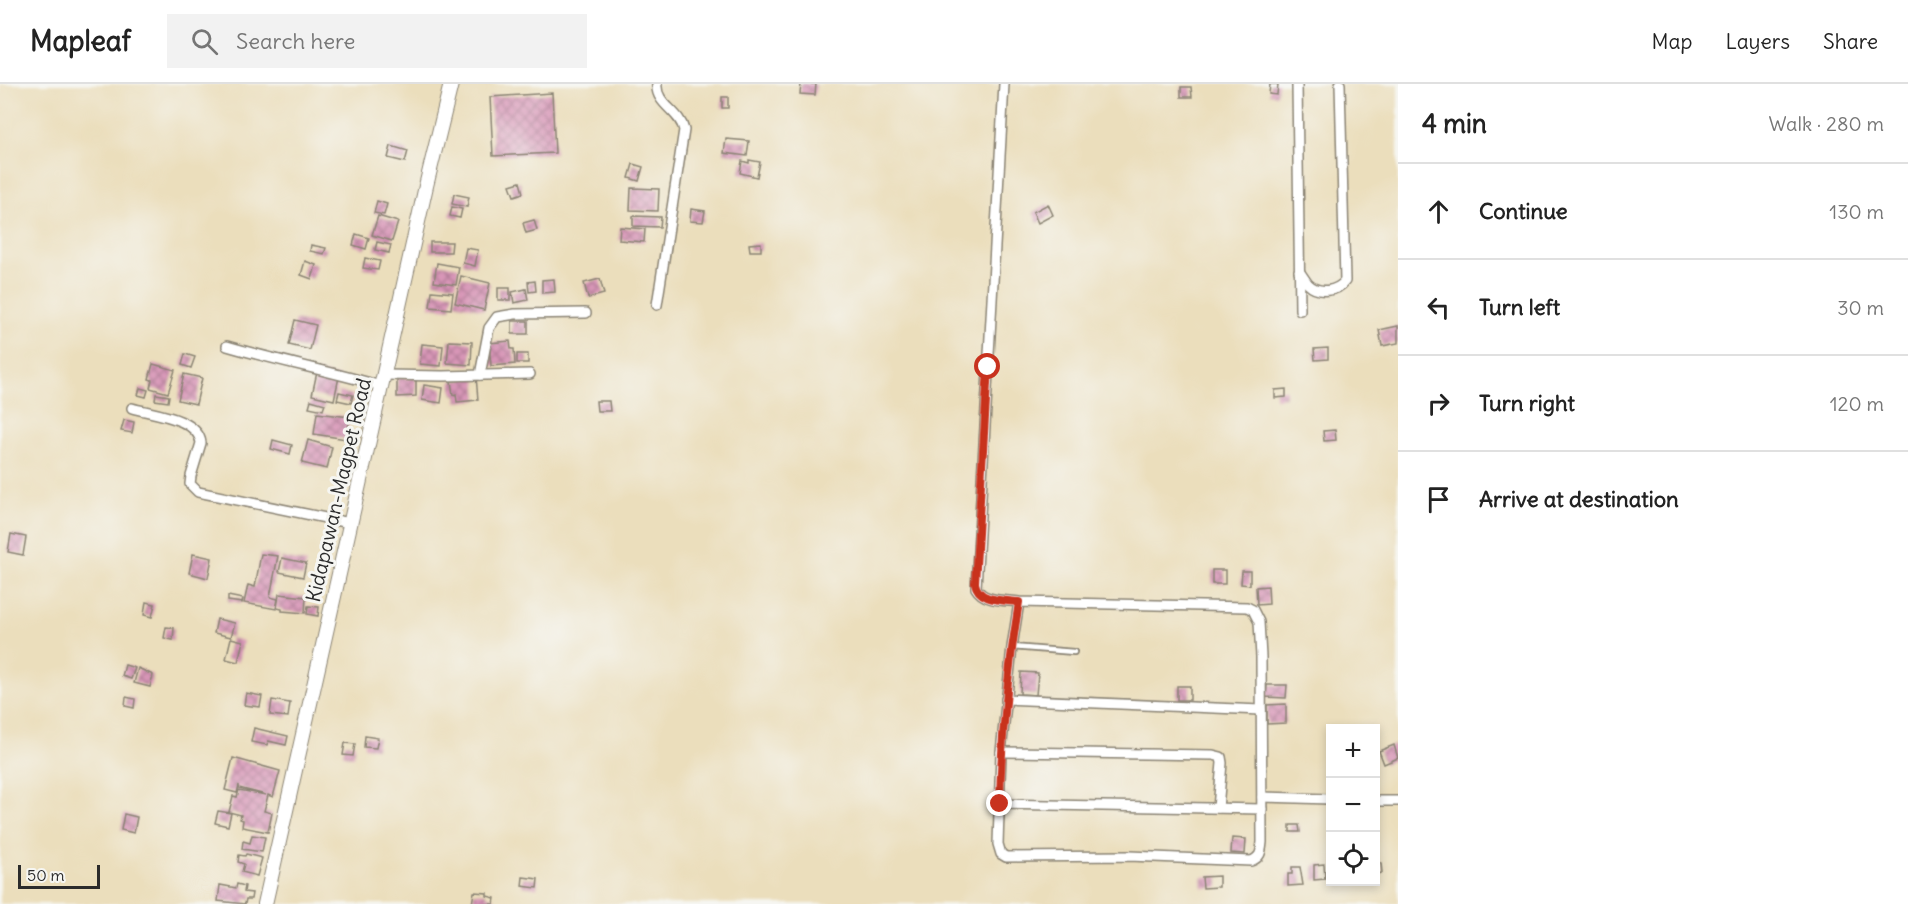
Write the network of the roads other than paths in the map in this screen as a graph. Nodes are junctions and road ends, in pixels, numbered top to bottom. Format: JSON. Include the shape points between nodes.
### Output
{"nodes":[{"id":1,"x":451,"y":84,"type":"edge"},
{"id":2,"x":657,"y":84,"type":"edge"},
{"id":3,"x":1004,"y":84,"type":"edge"},
{"id":4,"x":1297,"y":84,"type":"edge"},
{"id":5,"x":1340,"y":84,"type":"edge"},
{"id":6,"x":1299,"y":271,"type":"junction"},
{"id":7,"x":657,"y":305,"type":"dead end"},
{"id":8,"x":1300,"y":310,"type":"dead end"},
{"id":9,"x":586,"y":312,"type":"dead end"},
{"id":10,"x":227,"y":346,"type":"dead end"},
{"id":11,"x":530,"y":374,"type":"dead end"},
{"id":12,"x":480,"y":375,"type":"junction"},
{"id":13,"x":383,"y":380,"type":"junction"},
{"id":14,"x":132,"y":408,"type":"dead end"},
{"id":15,"x":350,"y":523,"type":"junction"},
{"id":16,"x":1019,"y":602,"type":"junction"},
{"id":17,"x":1012,"y":647,"type":"junction"},
{"id":18,"x":1074,"y":652,"type":"dead end"},
{"id":19,"x":1006,"y":699,"type":"junction"},
{"id":20,"x":1261,"y":710,"type":"junction"},
{"id":21,"x":1000,"y":752,"type":"junction"},
{"id":22,"x":1262,"y":797,"type":"junction"},
{"id":23,"x":1326,"y":799,"type":"edge"},
{"id":24,"x":1380,"y":801,"type":"edge"},
{"id":25,"x":1398,"y":801,"type":"edge"},
{"id":26,"x":1000,"y":804,"type":"junction"},
{"id":27,"x":1218,"y":808,"type":"junction"},
{"id":28,"x":1262,"y":809,"type":"junction"},
{"id":29,"x":265,"y":904,"type":"edge"}],
"edges":[{"from":1,"to":13,"type":"main road","name":"Kidapawan-Magpet Road"},
{"from":2,"to":7,"type":"street","via":[[659,96],[680,118],[684,130]]},
{"from":3,"to":16,"type":"street","via":[[975,583],[986,598]]},
{"from":4,"to":6,"type":"street"},
{"from":5,"to":6,"type":"street","via":[[1345,280],[1333,290],[1323,291],[1307,283]]},
{"from":6,"to":8,"type":"street"},
{"from":9,"to":12,"type":"street","via":[[496,317],[489,328]]},
{"from":10,"to":13,"type":"street","via":[[284,362]]},
{"from":11,"to":12,"type":"street"},
{"from":12,"to":13,"type":"street"},
{"from":13,"to":15,"type":"main road","name":"Kidapawan-Magpet Road"},
{"from":14,"to":15,"type":"street","via":[[195,428],[201,443],[190,484],[198,492]]},
{"from":15,"to":29,"type":"main road","name":"Kidapawan-Magpet Road"},
{"from":16,"to":17,"type":"street"},
{"from":16,"to":20,"type":"street","via":[[1247,607],[1259,622]]},
{"from":17,"to":18,"type":"lane"},
{"from":17,"to":19,"type":"street"},
{"from":19,"to":20,"type":"street"},
{"from":19,"to":21,"type":"street"},
{"from":20,"to":22,"type":"street"},
{"from":21,"to":26,"type":"street"},
{"from":21,"to":27,"type":"street","via":[[1213,754],[1221,757],[1222,763]]},
{"from":22,"to":23,"type":"street"},
{"from":22,"to":28,"type":"street"},
{"from":24,"to":25,"type":"street"},
{"from":26,"to":27,"type":"street"},
{"from":26,"to":28,"type":"street","via":[[999,850],[1006,857],[1130,856],[1251,861],[1262,851]]},
{"from":27,"to":28,"type":"street"}]}
